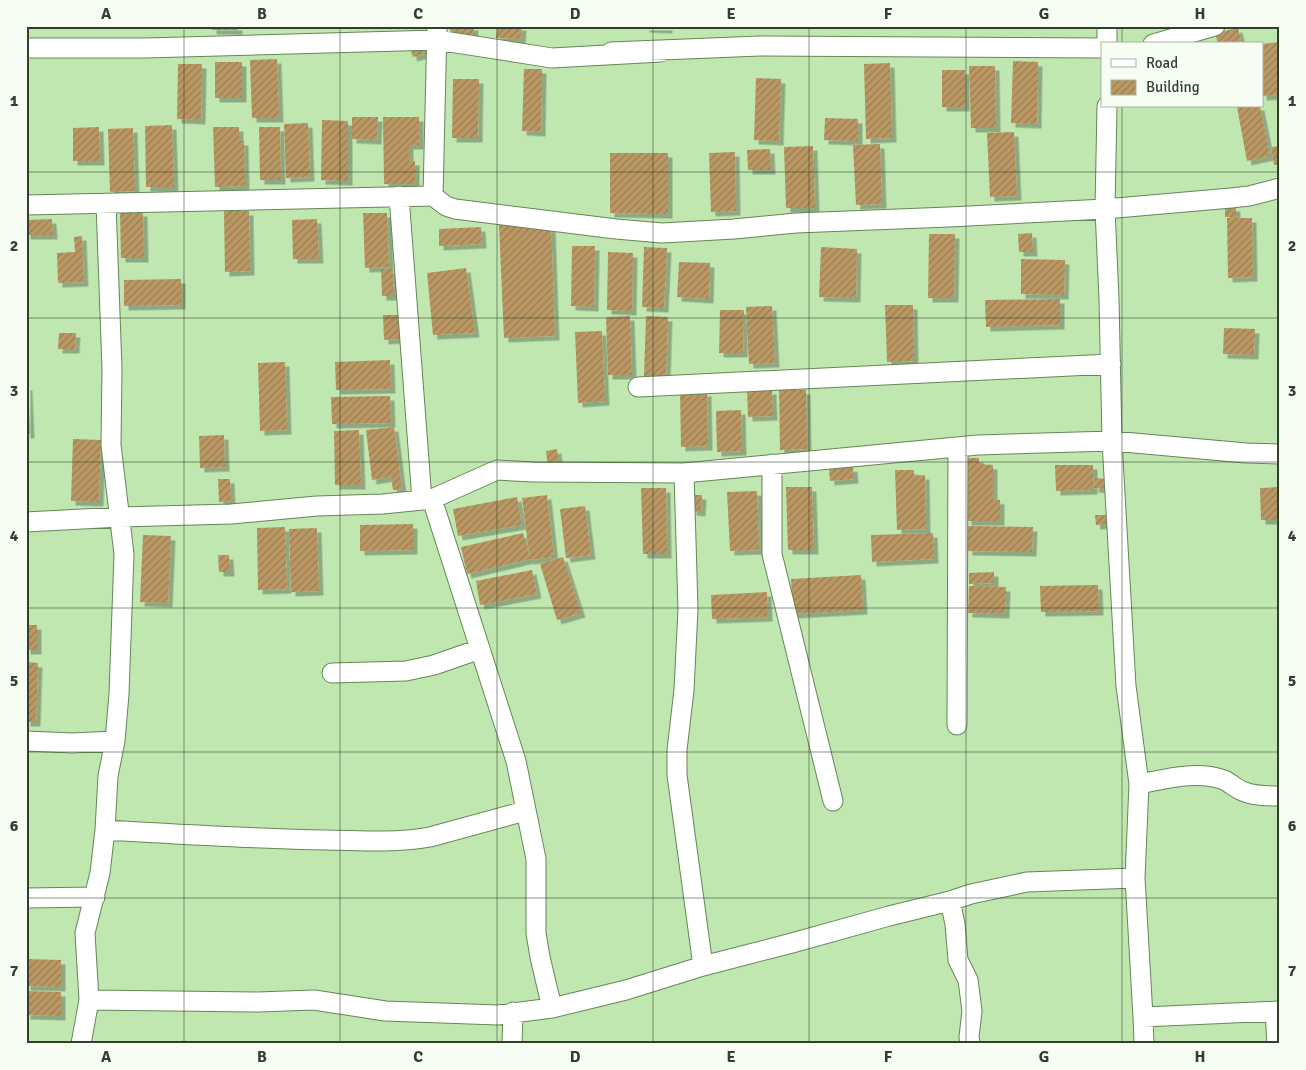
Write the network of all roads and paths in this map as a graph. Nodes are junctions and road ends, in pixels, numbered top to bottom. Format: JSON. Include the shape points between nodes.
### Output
{"nodes":[{"id":1,"x":1107,"y":26,"type":"edge"},
{"id":2,"x":1215,"y":26,"type":"edge"},
{"id":3,"x":437,"y":33,"type":"edge"},
{"id":4,"x":1107,"y":42,"type":"edge"},
{"id":5,"x":1160,"y":42,"type":"edge"},
{"id":6,"x":26,"y":48,"type":"edge"},
{"id":7,"x":1101,"y":48,"type":"edge"},
{"id":8,"x":1106,"y":108,"type":"edge"},
{"id":9,"x":1280,"y":188,"type":"edge"},
{"id":10,"x":399,"y":196,"type":"junction"},
{"id":11,"x":433,"y":196,"type":"junction"},
{"id":12,"x":106,"y":203,"type":"junction"},
{"id":13,"x":26,"y":205,"type":"edge"},
{"id":14,"x":1105,"y":209,"type":"junction"},
{"id":15,"x":1110,"y":364,"type":"junction"},
{"id":16,"x":638,"y":387,"type":"dead end"},
{"id":17,"x":1112,"y":441,"type":"junction"},
{"id":18,"x":958,"y":446,"type":"junction"},
{"id":19,"x":1280,"y":454,"type":"edge"},
{"id":20,"x":772,"y":464,"type":"junction"},
{"id":21,"x":684,"y":473,"type":"junction"},
{"id":22,"x":427,"y":499,"type":"junction"},
{"id":23,"x":120,"y":517,"type":"junction"},
{"id":24,"x":26,"y":522,"type":"edge"},
{"id":25,"x":480,"y":649,"type":"junction"},
{"id":26,"x":332,"y":673,"type":"dead end"},
{"id":27,"x":957,"y":725,"type":"dead end"},
{"id":28,"x":26,"y":741,"type":"edge"},
{"id":29,"x":115,"y":741,"type":"junction"},
{"id":30,"x":1139,"y":784,"type":"junction"},
{"id":31,"x":1280,"y":796,"type":"edge"},
{"id":32,"x":833,"y":801,"type":"dead end"},
{"id":33,"x":525,"y":811,"type":"junction"},
{"id":34,"x":106,"y":830,"type":"junction"},
{"id":35,"x":1135,"y":878,"type":"junction"},
{"id":36,"x":95,"y":897,"type":"junction"},
{"id":37,"x":26,"y":898,"type":"edge"},
{"id":38,"x":950,"y":901,"type":"junction"},
{"id":39,"x":703,"y":966,"type":"junction"},
{"id":40,"x":90,"y":1000,"type":"junction"},
{"id":41,"x":552,"y":1008,"type":"junction"},
{"id":42,"x":1277,"y":1011,"type":"edge"},
{"id":43,"x":513,"y":1012,"type":"junction"},
{"id":44,"x":1144,"y":1017,"type":"junction"},
{"id":45,"x":82,"y":1044,"type":"edge"},
{"id":46,"x":512,"y":1044,"type":"edge"},
{"id":47,"x":970,"y":1044,"type":"edge"},
{"id":48,"x":1144,"y":1044,"type":"edge"},
{"id":49,"x":1277,"y":1044,"type":"edge"}],
"edges":[{"from":1,"to":4,"type":"street"},
{"from":2,"to":5,"type":"street"},
{"from":3,"to":6,"type":"street","via":[[145,48]]},
{"from":3,"to":7,"type":"street","via":[[552,58],[661,52],[611,52],[760,46]]},
{"from":3,"to":11,"type":"street"},
{"from":8,"to":14,"type":"street"},
{"from":9,"to":14,"type":"street","via":[[1249,196]]},
{"from":10,"to":11,"type":"street"},
{"from":10,"to":12,"type":"street"},
{"from":10,"to":22,"type":"street"},
{"from":11,"to":14,"type":"street","via":[[455,209],[662,233],[796,223]]},
{"from":12,"to":13,"type":"street"},
{"from":12,"to":23,"type":"street","via":[[112,368],[110,445]]},
{"from":14,"to":15,"type":"street"},
{"from":15,"to":16,"type":"street"},
{"from":15,"to":17,"type":"street"},
{"from":17,"to":18,"type":"street"},
{"from":17,"to":19,"type":"street"},
{"from":17,"to":30,"type":"street","via":[[1126,686]]},
{"from":18,"to":20,"type":"street"},
{"from":18,"to":27,"type":"street"},
{"from":20,"to":21,"type":"street"},
{"from":20,"to":32,"type":"street","via":[[772,554]]},
{"from":21,"to":22,"type":"street","via":[[497,470]]},
{"from":21,"to":39,"type":"street","via":[[688,609],[677,775]]},
{"from":22,"to":23,"type":"street","via":[[231,514]]},
{"from":22,"to":25,"type":"street"},
{"from":23,"to":24,"type":"street"},
{"from":23,"to":29,"type":"street","via":[[124,554]]},
{"from":25,"to":26,"type":"street","via":[[406,671]]},
{"from":25,"to":33,"type":"street","via":[[516,761]]},
{"from":28,"to":29,"type":"street"},
{"from":29,"to":34,"type":"street","via":[[108,776]]},
{"from":30,"to":31,"type":"street","via":[[1182,776],[1203,776],[1224,780],[1245,792]]},
{"from":30,"to":35,"type":"street"},
{"from":33,"to":34,"type":"street","via":[[430,837],[395,841],[294,840]]},
{"from":33,"to":41,"type":"street","via":[[536,859],[536,933]]},
{"from":34,"to":36,"type":"street"},
{"from":35,"to":38,"type":"street","via":[[1027,882]]},
{"from":35,"to":44,"type":"street"},
{"from":36,"to":37,"type":"street"},
{"from":36,"to":40,"type":"street","via":[[86,933]]},
{"from":38,"to":39,"type":"street"},
{"from":38,"to":47,"type":"street","via":[[958,960],[968,980],[972,1010]]},
{"from":39,"to":41,"type":"street"},
{"from":40,"to":43,"type":"street","via":[[314,1000],[385,1010],[498,1015]]},
{"from":40,"to":45,"type":"street"},
{"from":41,"to":43,"type":"street"},
{"from":42,"to":44,"type":"street"},
{"from":42,"to":49,"type":"street"},
{"from":43,"to":46,"type":"street"},
{"from":44,"to":48,"type":"street"}]}
